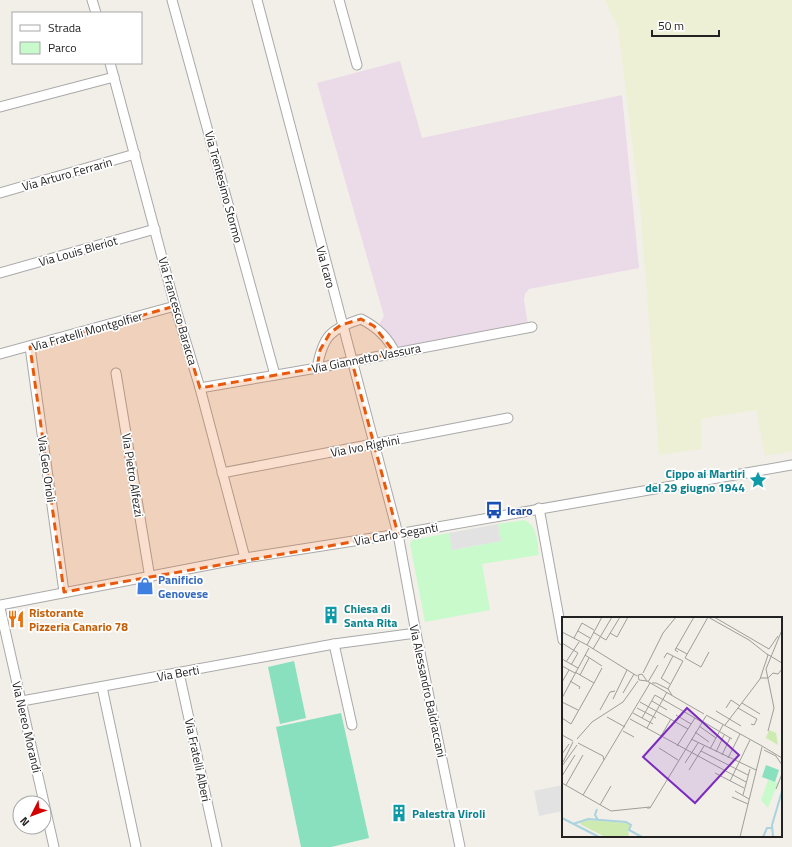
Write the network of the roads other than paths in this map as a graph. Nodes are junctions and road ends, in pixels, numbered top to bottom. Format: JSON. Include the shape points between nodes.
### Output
{"nodes":[{"id":1,"x":92,"y":0,"type":"edge"},
{"id":2,"x":172,"y":0,"type":"edge"},
{"id":3,"x":257,"y":0,"type":"edge"},
{"id":4,"x":339,"y":0,"type":"edge"},
{"id":5,"x":96,"y":12,"type":"edge"},
{"id":6,"x":110,"y":64,"type":"edge"},
{"id":7,"x":357,"y":65,"type":"dead end"},
{"id":8,"x":114,"y":77,"type":"junction"},
{"id":9,"x":0,"y":107,"type":"edge"},
{"id":10,"x":135,"y":154,"type":"junction"},
{"id":11,"x":0,"y":193,"type":"edge"},
{"id":12,"x":155,"y":229,"type":"junction"},
{"id":13,"x":0,"y":273,"type":"edge"},
{"id":14,"x":175,"y":306,"type":"junction"},
{"id":15,"x":342,"y":325,"type":"junction"},
{"id":16,"x":532,"y":327,"type":"dead end"},
{"id":17,"x":30,"y":347,"type":"junction"},
{"id":18,"x":395,"y":353,"type":"junction"},
{"id":19,"x":0,"y":354,"type":"edge"},
{"id":20,"x":352,"y":362,"type":"junction"},
{"id":21,"x":317,"y":368,"type":"junction"},
{"id":22,"x":116,"y":372,"type":"dead end"},
{"id":23,"x":275,"y":375,"type":"junction"},
{"id":24,"x":200,"y":388,"type":"junction"},
{"id":25,"x":508,"y":418,"type":"dead end"},
{"id":26,"x":374,"y":444,"type":"junction"},
{"id":27,"x":792,"y":465,"type":"edge"},
{"id":28,"x":222,"y":473,"type":"junction"},
{"id":29,"x":540,"y":508,"type":"junction"},
{"id":30,"x":398,"y":534,"type":"junction"},
{"id":31,"x":245,"y":558,"type":"junction"},
{"id":32,"x":150,"y":578,"type":"junction"},
{"id":33,"x":64,"y":592,"type":"junction"},
{"id":34,"x":0,"y":606,"type":"edge"},
{"id":35,"x":416,"y":633,"type":"junction"},
{"id":36,"x":562,"y":634,"type":"edge"},
{"id":37,"x":334,"y":644,"type":"junction"},
{"id":38,"x":179,"y":673,"type":"junction"},
{"id":39,"x":102,"y":687,"type":"junction"},
{"id":40,"x":22,"y":701,"type":"junction"},
{"id":41,"x":352,"y":725,"type":"dead end"},
{"id":42,"x":54,"y":847,"type":"edge"},
{"id":43,"x":136,"y":847,"type":"edge"},
{"id":44,"x":217,"y":847,"type":"edge"},
{"id":45,"x":460,"y":847,"type":"edge"}],
"edges":[{"from":1,"to":5,"type":"street"},
{"from":2,"to":23,"type":"street","name":"Via Trentesimo Stormo"},
{"from":3,"to":15,"type":"street","name":"Via Icaro"},
{"from":4,"to":7,"type":"street"},
{"from":6,"to":8,"type":"street","name":"Via Francesco Baracca"},
{"from":8,"to":9,"type":"street"},
{"from":8,"to":10,"type":"street","name":"Via Francesco Baracca"},
{"from":10,"to":11,"type":"street","name":"Via Arturo Ferrarin"},
{"from":10,"to":12,"type":"street","name":"Via Francesco Baracca"},
{"from":12,"to":13,"type":"street","name":"Via Louis Bleriot"},
{"from":12,"to":14,"type":"street","name":"Via Francesco Baracca"},
{"from":14,"to":17,"type":"street","name":"Via Fratelli Montgolfier"},
{"from":14,"to":24,"type":"street","name":"Via Francesco Baracca"},
{"from":15,"to":18,"type":"street","via":[[361,319],[374,326],[390,343]]},
{"from":15,"to":20,"type":"street","name":"Via Icaro"},
{"from":15,"to":21,"type":"street","via":[[330,333],[320,350]]},
{"from":16,"to":18,"type":"street","name":"Via Giannetto Vassura"},
{"from":17,"to":19,"type":"street","name":"Via Fratelli Montgolfier"},
{"from":17,"to":33,"type":"street","name":"Via Geo Orioli"},
{"from":18,"to":20,"type":"street","name":"Via Giannetto Vassura"},
{"from":20,"to":21,"type":"street","name":"Via Giannetto Vassura"},
{"from":20,"to":26,"type":"street","name":"Via Icaro"},
{"from":21,"to":23,"type":"street","name":"Via Giannetto Vassura"},
{"from":22,"to":32,"type":"street","name":"Via Pietro Alfezzi"},
{"from":23,"to":24,"type":"street","name":"Via Giannetto Vassura"},
{"from":24,"to":28,"type":"street","name":"Via Francesco Baracca"},
{"from":25,"to":26,"type":"street","name":"Via Ivo Righini"},
{"from":26,"to":28,"type":"street","name":"Via Ivo Righini"},
{"from":26,"to":30,"type":"street","name":"Via Icaro"},
{"from":27,"to":29,"type":"street","name":"Via Carlo Seganti"},
{"from":28,"to":31,"type":"street","name":"Via Francesco Baracca"},
{"from":29,"to":30,"type":"street","name":"Via Carlo Seganti"},
{"from":29,"to":36,"type":"street"},
{"from":30,"to":31,"type":"street","name":"Via Carlo Seganti"},
{"from":30,"to":35,"type":"street","name":"Via Alessandro Baldraccani"},
{"from":31,"to":32,"type":"street","name":"Via Carlo Seganti"},
{"from":32,"to":33,"type":"street","name":"Via Carlo Seganti"},
{"from":33,"to":34,"type":"street","name":"Via Carlo Seganti"},
{"from":34,"to":40,"type":"street","name":"Via Nereo Morandi"},
{"from":35,"to":37,"type":"street","name":"Via Berti"},
{"from":35,"to":45,"type":"street","name":"Via Alessandro Baldraccani"},
{"from":37,"to":38,"type":"street","name":"Via Berti"},
{"from":37,"to":41,"type":"street"},
{"from":38,"to":39,"type":"street","name":"Via Berti"},
{"from":38,"to":44,"type":"street","name":"Via Fratelli Alberi"},
{"from":39,"to":40,"type":"street","name":"Via Berti"},
{"from":39,"to":43,"type":"street"},
{"from":40,"to":42,"type":"street","name":"Via Nereo Morandi"}]}
